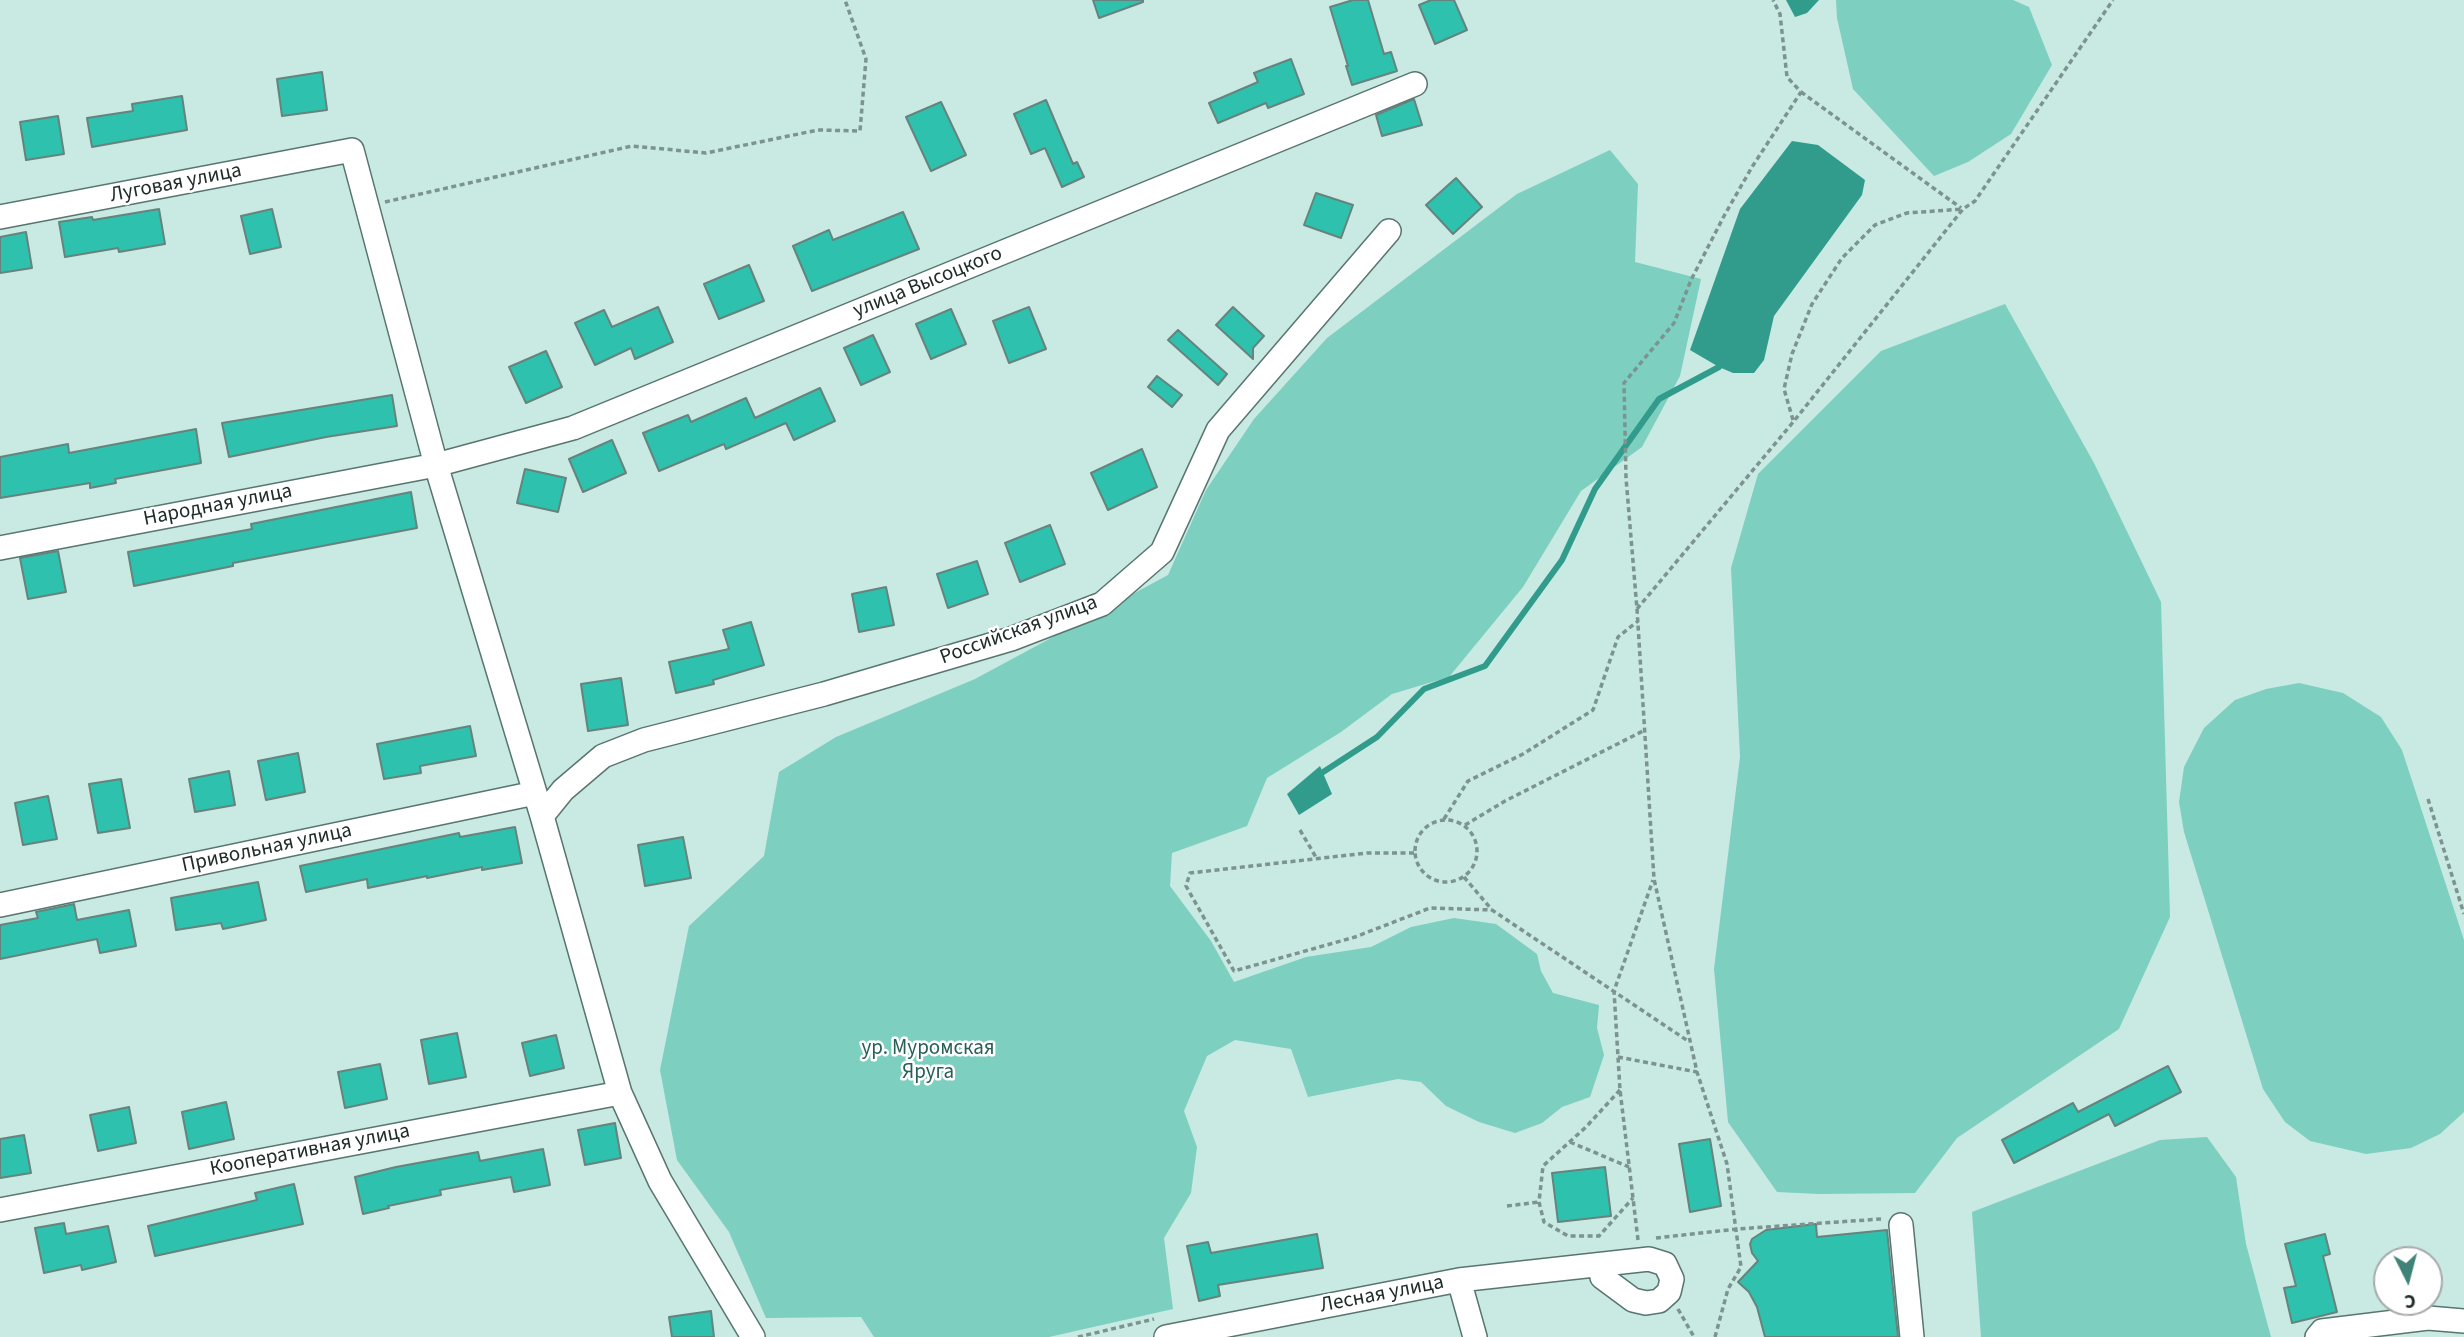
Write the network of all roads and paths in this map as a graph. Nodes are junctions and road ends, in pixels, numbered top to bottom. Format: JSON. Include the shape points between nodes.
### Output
{"nodes":[{"id":1,"x":845,"y":0,"type":"edge"},
{"id":2,"x":1773,"y":0,"type":"edge"},
{"id":3,"x":2113,"y":0,"type":"edge"},
{"id":4,"x":1415,"y":83,"type":"dead end"},
{"id":5,"x":1801,"y":92,"type":"junction"},
{"id":6,"x":366,"y":207,"type":"junction"},
{"id":7,"x":1962,"y":209,"type":"junction"},
{"id":8,"x":0,"y":218,"type":"edge"},
{"id":9,"x":1389,"y":231,"type":"dead end"},
{"id":10,"x":1794,"y":421,"type":"junction"},
{"id":11,"x":436,"y":465,"type":"junction"},
{"id":12,"x":0,"y":548,"type":"edge"},
{"id":13,"x":1637,"y":609,"type":"junction"},
{"id":14,"x":1637,"y":621,"type":"junction"},
{"id":15,"x":1645,"y":730,"type":"junction"},
{"id":16,"x":535,"y":793,"type":"junction"},
{"id":17,"x":2428,"y":799,"type":"dead end"},
{"id":18,"x":542,"y":816,"type":"junction"},
{"id":19,"x":1444,"y":819,"type":"junction"},
{"id":20,"x":1465,"y":825,"type":"junction"},
{"id":21,"x":1300,"y":830,"type":"dead end"},
{"id":22,"x":1414,"y":853,"type":"junction"},
{"id":23,"x":1318,"y":859,"type":"junction"},
{"id":24,"x":1464,"y":877,"type":"junction"},
{"id":25,"x":1654,"y":879,"type":"junction"},
{"id":26,"x":2464,"y":893,"type":"edge"},
{"id":27,"x":2458,"y":895,"type":"junction"},
{"id":28,"x":0,"y":905,"type":"edge"},
{"id":29,"x":1492,"y":910,"type":"junction"},
{"id":30,"x":2464,"y":914,"type":"edge"},
{"id":31,"x":1614,"y":991,"type":"junction"},
{"id":32,"x":1690,"y":1042,"type":"junction"},
{"id":33,"x":1618,"y":1057,"type":"junction"},
{"id":34,"x":1696,"y":1072,"type":"junction"},
{"id":35,"x":1620,"y":1090,"type":"junction"},
{"id":36,"x":620,"y":1093,"type":"junction"},
{"id":37,"x":1570,"y":1142,"type":"junction"},
{"id":38,"x":1629,"y":1167,"type":"junction"},
{"id":39,"x":1633,"y":1198,"type":"junction"},
{"id":40,"x":1539,"y":1202,"type":"junction"},
{"id":41,"x":1507,"y":1206,"type":"dead end"},
{"id":42,"x":0,"y":1210,"type":"edge"},
{"id":43,"x":1901,"y":1225,"type":"joint"},
{"id":44,"x":1737,"y":1229,"type":"junction"},
{"id":45,"x":1601,"y":1265,"type":"dead end"},
{"id":46,"x":1459,"y":1280,"type":"junction"},
{"id":47,"x":1682,"y":1318,"type":"dead end"},
{"id":48,"x":2464,"y":1321,"type":"edge"},
{"id":49,"x":753,"y":1337,"type":"edge"},
{"id":50,"x":1166,"y":1337,"type":"edge"},
{"id":51,"x":1475,"y":1337,"type":"edge"},
{"id":52,"x":1694,"y":1337,"type":"edge"},
{"id":53,"x":1715,"y":1337,"type":"edge"},
{"id":54,"x":1912,"y":1337,"type":"edge"},
{"id":55,"x":2317,"y":1337,"type":"edge"}],
"edges":[{"from":1,"to":6,"type":"path","via":[[866,59],[860,131],[818,130],[706,153],[632,146]]},
{"from":2,"to":5,"type":"path","via":[[1780,14],[1787,77]]},
{"from":3,"to":7,"type":"path","via":[[1975,201]]},
{"from":4,"to":11,"type":"street","name":"улица Высоцкого","via":[[573,428]]},
{"from":5,"to":7,"type":"path"},
{"from":5,"to":13,"type":"path","via":[[1724,216],[1674,323],[1623,383]]},
{"from":6,"to":8,"type":"street","name":"Луговая улица","via":[[352,150]]},
{"from":6,"to":11,"type":"street"},
{"from":7,"to":10,"type":"path"},
{"from":7,"to":10,"type":"path","via":[[1907,213],[1875,225],[1842,258],[1812,303],[1792,354],[1784,389]]},
{"from":9,"to":18,"type":"street","name":"Российская улица","via":[[1218,430],[1163,552],[1102,604],[1011,639],[644,740],[603,756]]},
{"from":10,"to":13,"type":"path"},
{"from":11,"to":12,"type":"street","name":"Народная улица"},
{"from":11,"to":16,"type":"street"},
{"from":13,"to":14,"type":"path"},
{"from":14,"to":15,"type":"path"},
{"from":14,"to":19,"type":"path","via":[[1618,637],[1593,710],[1523,754],[1468,781]]},
{"from":15,"to":20,"type":"path"},
{"from":15,"to":25,"type":"path"},
{"from":16,"to":18,"type":"street"},
{"from":16,"to":28,"type":"street","name":"Привольная улица"},
{"from":17,"to":27,"type":"path"},
{"from":18,"to":36,"type":"street"},
{"from":19,"to":20,"type":"path"},
{"from":19,"to":22,"type":"path","via":[[1428,824],[1417,836]]},
{"from":20,"to":24,"type":"path","via":[[1479,848],[1475,865]]},
{"from":21,"to":23,"type":"path"},
{"from":22,"to":23,"type":"path"},
{"from":22,"to":24,"type":"path","via":[[1419,869],[1432,879],[1448,883]]},
{"from":23,"to":29,"type":"path","via":[[1190,873],[1186,886],[1234,971],[1355,937],[1430,908]]},
{"from":24,"to":29,"type":"path"},
{"from":25,"to":31,"type":"path"},
{"from":25,"to":32,"type":"path"},
{"from":26,"to":27,"type":"path"},
{"from":27,"to":30,"type":"path"},
{"from":29,"to":31,"type":"path"},
{"from":31,"to":32,"type":"path"},
{"from":31,"to":33,"type":"path"},
{"from":32,"to":34,"type":"path"},
{"from":33,"to":34,"type":"path"},
{"from":33,"to":35,"type":"path"},
{"from":34,"to":44,"type":"path","via":[[1727,1164]]},
{"from":35,"to":37,"type":"path"},
{"from":35,"to":38,"type":"path"},
{"from":36,"to":42,"type":"street","name":"Кооперативная улица"},
{"from":36,"to":49,"type":"street","via":[[660,1181]]},
{"from":37,"to":38,"type":"path"},
{"from":37,"to":40,"type":"path","via":[[1543,1166]]},
{"from":38,"to":39,"type":"path"},
{"from":39,"to":40,"type":"path","via":[[1599,1236],[1568,1236],[1544,1222]]},
{"from":39,"to":44,"type":"path","via":[[1638,1240]]},
{"from":40,"to":41,"type":"path"},
{"from":43,"to":44,"type":"path","via":[[1892,1219]]},
{"from":43,"to":54,"type":"street"},
{"from":44,"to":53,"type":"path","via":[[1741,1267],[1728,1289]]},
{"from":45,"to":46,"type":"street","name":"Лесная улица"},
{"from":46,"to":50,"type":"street","name":"Лесная улица"},
{"from":46,"to":51,"type":"street"},
{"from":47,"to":52,"type":"path"},
{"from":48,"to":55,"type":"street","via":[[2428,1318],[2322,1331]]}]}
